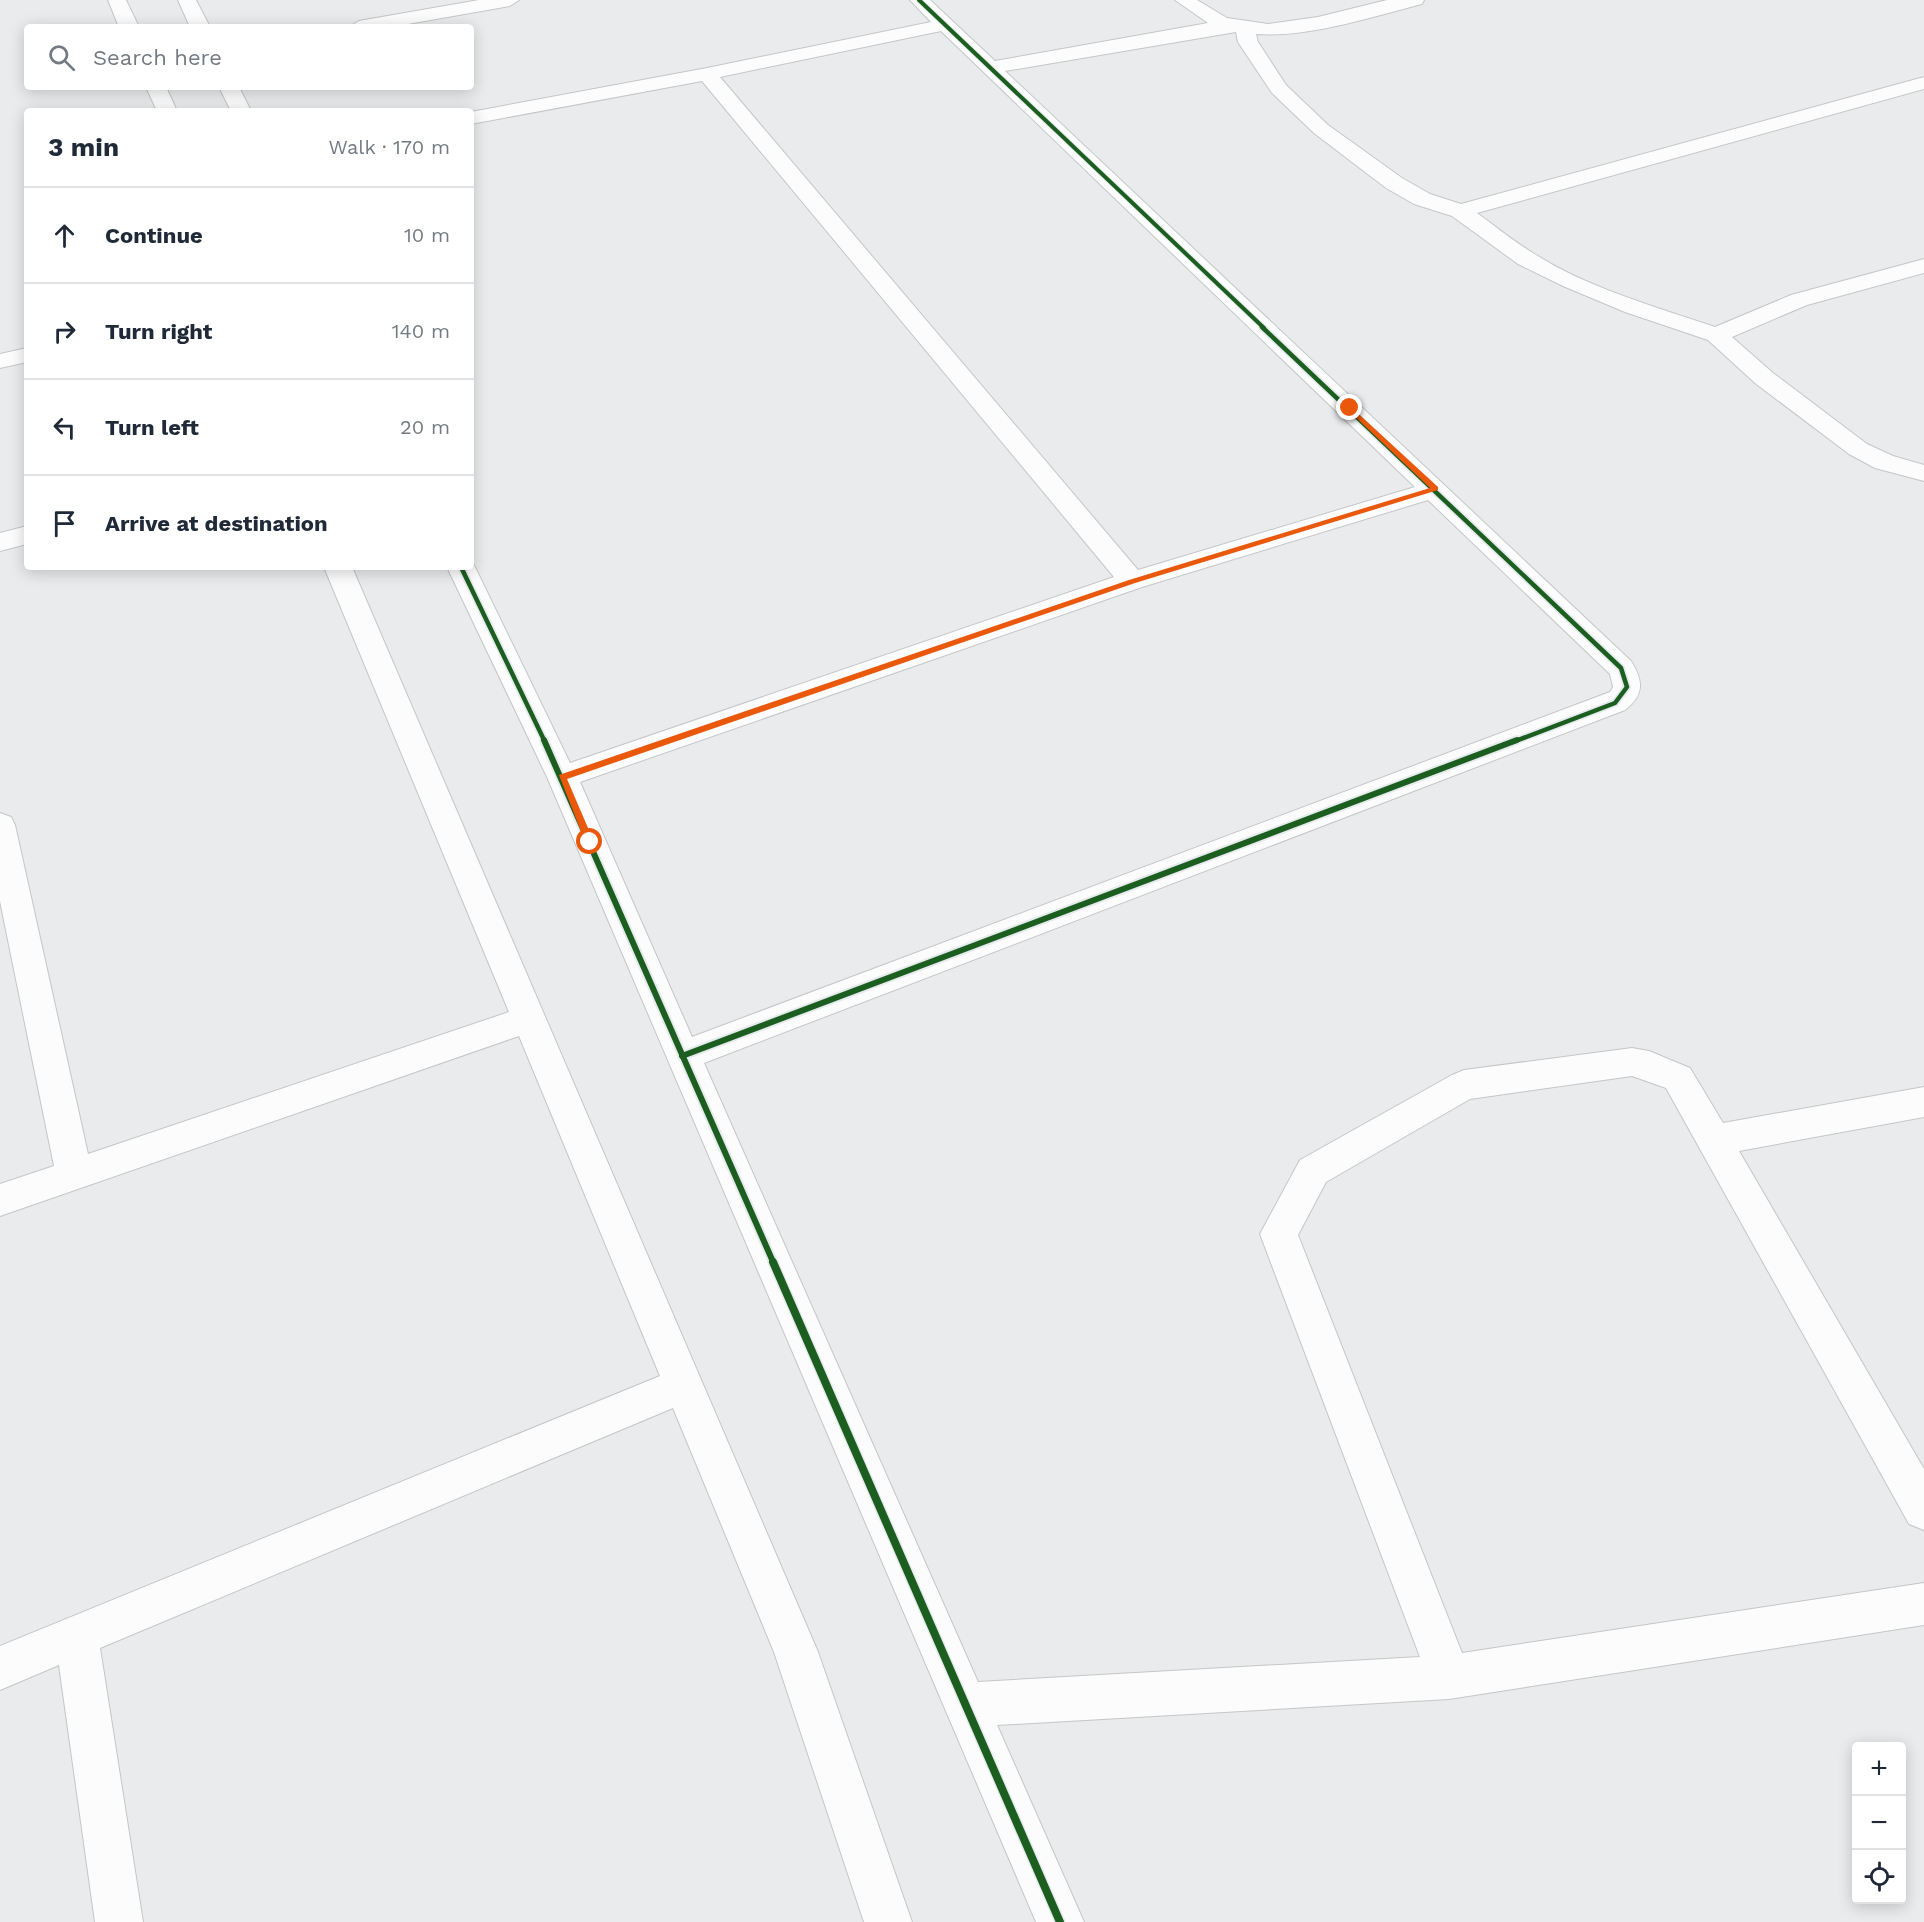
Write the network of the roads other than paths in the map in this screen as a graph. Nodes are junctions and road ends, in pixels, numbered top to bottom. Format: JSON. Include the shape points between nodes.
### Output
{"nodes":[{"id":1,"x":117,"y":0,"type":"edge"},
{"id":2,"x":187,"y":0,"type":"edge"},
{"id":3,"x":510,"y":0,"type":"edge"},
{"id":4,"x":919,"y":0,"type":"edge"},
{"id":5,"x":1184,"y":0,"type":"edge"},
{"id":6,"x":1415,"y":0,"type":"edge"},
{"id":7,"x":128,"y":24,"type":"edge"},
{"id":8,"x":199,"y":24,"type":"edge"},
{"id":9,"x":377,"y":24,"type":"edge"},
{"id":10,"x":944,"y":25,"type":"junction"},
{"id":11,"x":1238,"y":26,"type":"junction"},
{"id":12,"x":991,"y":68,"type":"junction"},
{"id":13,"x":707,"y":74,"type":"junction"},
{"id":14,"x":1924,"y":84,"type":"edge"},
{"id":15,"x":157,"y":90,"type":"edge"},
{"id":16,"x":230,"y":90,"type":"edge"},
{"id":17,"x":166,"y":108,"type":"edge"},
{"id":18,"x":240,"y":108,"type":"edge"},
{"id":19,"x":474,"y":117,"type":"edge"},
{"id":20,"x":1460,"y":211,"type":"junction"},
{"id":21,"x":1924,"y":266,"type":"edge"},
{"id":22,"x":1716,"y":335,"type":"junction"},
{"id":23,"x":24,"y":356,"type":"edge"},
{"id":24,"x":0,"y":361,"type":"edge"},
{"id":25,"x":1924,"y":473,"type":"edge"},
{"id":26,"x":1435,"y":489,"type":"junction"},
{"id":27,"x":24,"y":536,"type":"edge"},
{"id":28,"x":0,"y":542,"type":"edge"},
{"id":29,"x":339,"y":570,"type":"edge"},
{"id":30,"x":462,"y":570,"type":"edge"},
{"id":31,"x":1132,"y":581,"type":"junction"},
{"id":32,"x":562,"y":777,"type":"junction"},
{"id":33,"x":0,"y":825,"type":"edge"},
{"id":34,"x":4,"y":865,"type":"edge"},
{"id":35,"x":529,"y":1019,"type":"junction"},
{"id":36,"x":682,"y":1056,"type":"junction"},
{"id":37,"x":1924,"y":1102,"type":"edge"},
{"id":38,"x":1715,"y":1140,"type":"junction"},
{"id":39,"x":74,"y":1174,"type":"junction"},
{"id":40,"x":0,"y":1200,"type":"edge"},
{"id":41,"x":683,"y":1384,"type":"junction"},
{"id":42,"x":1924,"y":1509,"type":"edge"},
{"id":43,"x":1924,"y":1604,"type":"edge"},
{"id":44,"x":77,"y":1636,"type":"junction"},
{"id":45,"x":0,"y":1668,"type":"edge"},
{"id":46,"x":1449,"y":1677,"type":"junction"},
{"id":47,"x":965,"y":1705,"type":"junction"},
{"id":48,"x":119,"y":1922,"type":"edge"},
{"id":49,"x":888,"y":1922,"type":"edge"},
{"id":50,"x":1060,"y":1922,"type":"edge"}],
"edges":[{"from":1,"to":7,"type":"street"},
{"from":2,"to":8,"type":"street"},
{"from":3,"to":9,"type":"street"},
{"from":4,"to":10,"type":"street"},
{"from":5,"to":11,"type":"street","via":[[1219,22]]},
{"from":6,"to":11,"type":"street","via":[[1306,25],[1275,29]]},
{"from":10,"to":12,"type":"street"},
{"from":10,"to":13,"type":"street"},
{"from":11,"to":12,"type":"street"},
{"from":11,"to":20,"type":"street","via":[[1279,89],[1321,129],[1394,183],[1422,199]]},
{"from":12,"to":26,"type":"street"},
{"from":13,"to":19,"type":"street"},
{"from":13,"to":31,"type":"street"},
{"from":14,"to":20,"type":"street"},
{"from":15,"to":17,"type":"street"},
{"from":16,"to":18,"type":"street"},
{"from":20,"to":22,"type":"street","via":[[1526,259],[1571,281]]},
{"from":21,"to":22,"type":"street","via":[[1799,300]]},
{"from":22,"to":25,"type":"street","via":[[1764,378],[1858,449],[1884,462]]},
{"from":23,"to":24,"type":"street"},
{"from":26,"to":31,"type":"street"},
{"from":26,"to":36,"type":"street","via":[[1621,668],[1628,679],[1624,698]]},
{"from":27,"to":28,"type":"street"},
{"from":29,"to":35,"type":"street"},
{"from":30,"to":32,"type":"street"},
{"from":31,"to":32,"type":"street"},
{"from":32,"to":36,"type":"street"},
{"from":33,"to":34,"type":"street"},
{"from":34,"to":39,"type":"street"},
{"from":35,"to":39,"type":"street"},
{"from":35,"to":41,"type":"street"},
{"from":36,"to":47,"type":"street"},
{"from":37,"to":38,"type":"street"},
{"from":38,"to":42,"type":"street"},
{"from":38,"to":46,"type":"street","via":[[1678,1078],[1649,1065],[1617,1063],[1464,1085],[1313,1172],[1279,1234]]},
{"from":39,"to":40,"type":"street"},
{"from":41,"to":44,"type":"street"},
{"from":41,"to":49,"type":"street","via":[[796,1652]]},
{"from":43,"to":46,"type":"street"},
{"from":44,"to":45,"type":"street"},
{"from":44,"to":48,"type":"street"},
{"from":46,"to":47,"type":"street"},
{"from":47,"to":50,"type":"street"}]}
